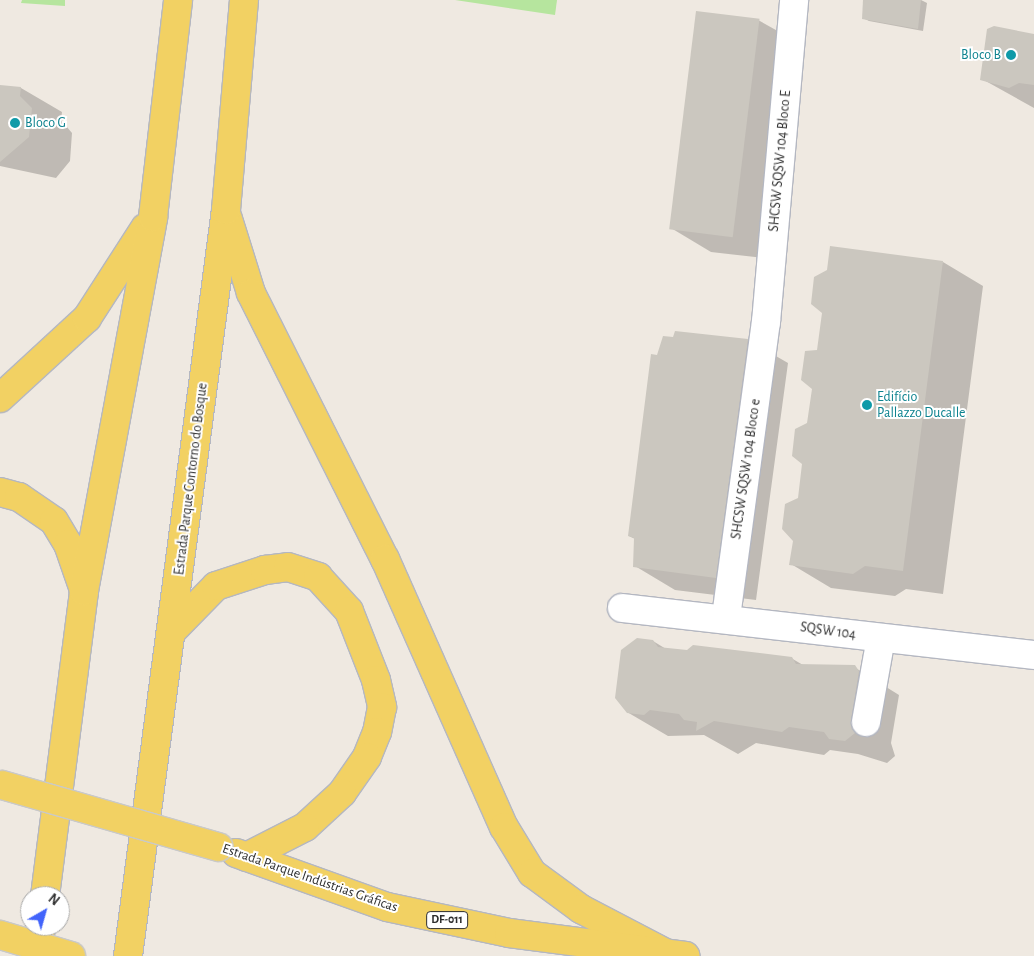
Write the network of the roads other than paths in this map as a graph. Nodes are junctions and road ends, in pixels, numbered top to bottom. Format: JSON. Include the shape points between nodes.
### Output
{"nodes":[{"id":1,"x":178,"y":0,"type":"edge"},
{"id":2,"x":244,"y":0,"type":"edge"},
{"id":3,"x":794,"y":0,"type":"edge"},
{"id":4,"x":226,"y":210,"type":"junction"},
{"id":5,"x":153,"y":216,"type":"junction"},
{"id":6,"x":766,"y":322,"type":"joint"},
{"id":7,"x":0,"y":398,"type":"edge"},
{"id":8,"x":0,"y":492,"type":"edge"},
{"id":9,"x":84,"y":591,"type":"junction"},
{"id":10,"x":622,"y":608,"type":"dead end"},
{"id":11,"x":726,"y":617,"type":"junction"},
{"id":12,"x":171,"y":632,"type":"junction"},
{"id":13,"x":881,"y":638,"type":"junction"},
{"id":14,"x":1034,"y":655,"type":"edge"},
{"id":15,"x":866,"y":722,"type":"dead end"},
{"id":16,"x":1,"y":785,"type":"edge"},
{"id":17,"x":246,"y":857,"type":"junction"},
{"id":18,"x":46,"y":886,"type":"edge"},
{"id":19,"x":0,"y":935,"type":"edge"},
{"id":20,"x":40,"y":936,"type":"edge"},
{"id":21,"x":675,"y":954,"type":"edge"},
{"id":22,"x":37,"y":956,"type":"edge"},
{"id":23,"x":71,"y":956,"type":"edge"},
{"id":24,"x":128,"y":956,"type":"edge"}],
"edges":[{"from":1,"to":5,"type":"main road"},
{"from":2,"to":4,"type":"main road","name":"Estrada Parque Contorno do Bosque"},
{"from":3,"to":6,"type":"street","name":"SHCSW SQSW 104 Bloco E"},
{"from":4,"to":12,"type":"main road","name":"Estrada Parque Contorno do Bosque"},
{"from":4,"to":21,"type":"main road","via":[[251,293],[385,559],[504,827],[532,872],[581,909]]},
{"from":5,"to":7,"type":"main road","via":[[87,318]]},
{"from":5,"to":9,"type":"main road"},
{"from":6,"to":11,"type":"street","name":"SHCSW SQSW 104 Bloco e"},
{"from":8,"to":9,"type":"main road","via":[[18,496],[54,521],[68,544]]},
{"from":9,"to":18,"type":"main road"},
{"from":10,"to":11,"type":"street","name":"SQSW 104"},
{"from":11,"to":13,"type":"street","name":"SQSW 104"},
{"from":12,"to":17,"type":"main road","via":[[216,586],[265,570],[288,568],[318,577],[350,611],[376,680],[382,707],[377,732],[367,757],[342,793],[306,827]]},
{"from":12,"to":24,"type":"main road","name":"Estrada Parque Contorno do Bosque"},
{"from":13,"to":14,"type":"street","name":"SQSW 104"},
{"from":13,"to":15,"type":"street"},
{"from":16,"to":17,"type":"main road","name":"Estrada Parque Indústrias Gráficas","number":"DF-011","bridge":true,"via":[[218,846]]},
{"from":17,"to":21,"type":"main road","name":"Estrada Parque Indústrias Gráficas","number":"DF-011","via":[[387,907],[509,933]]},
{"from":19,"to":23,"type":"main road","bridge":true},
{"from":20,"to":22,"type":"main road"}]}
